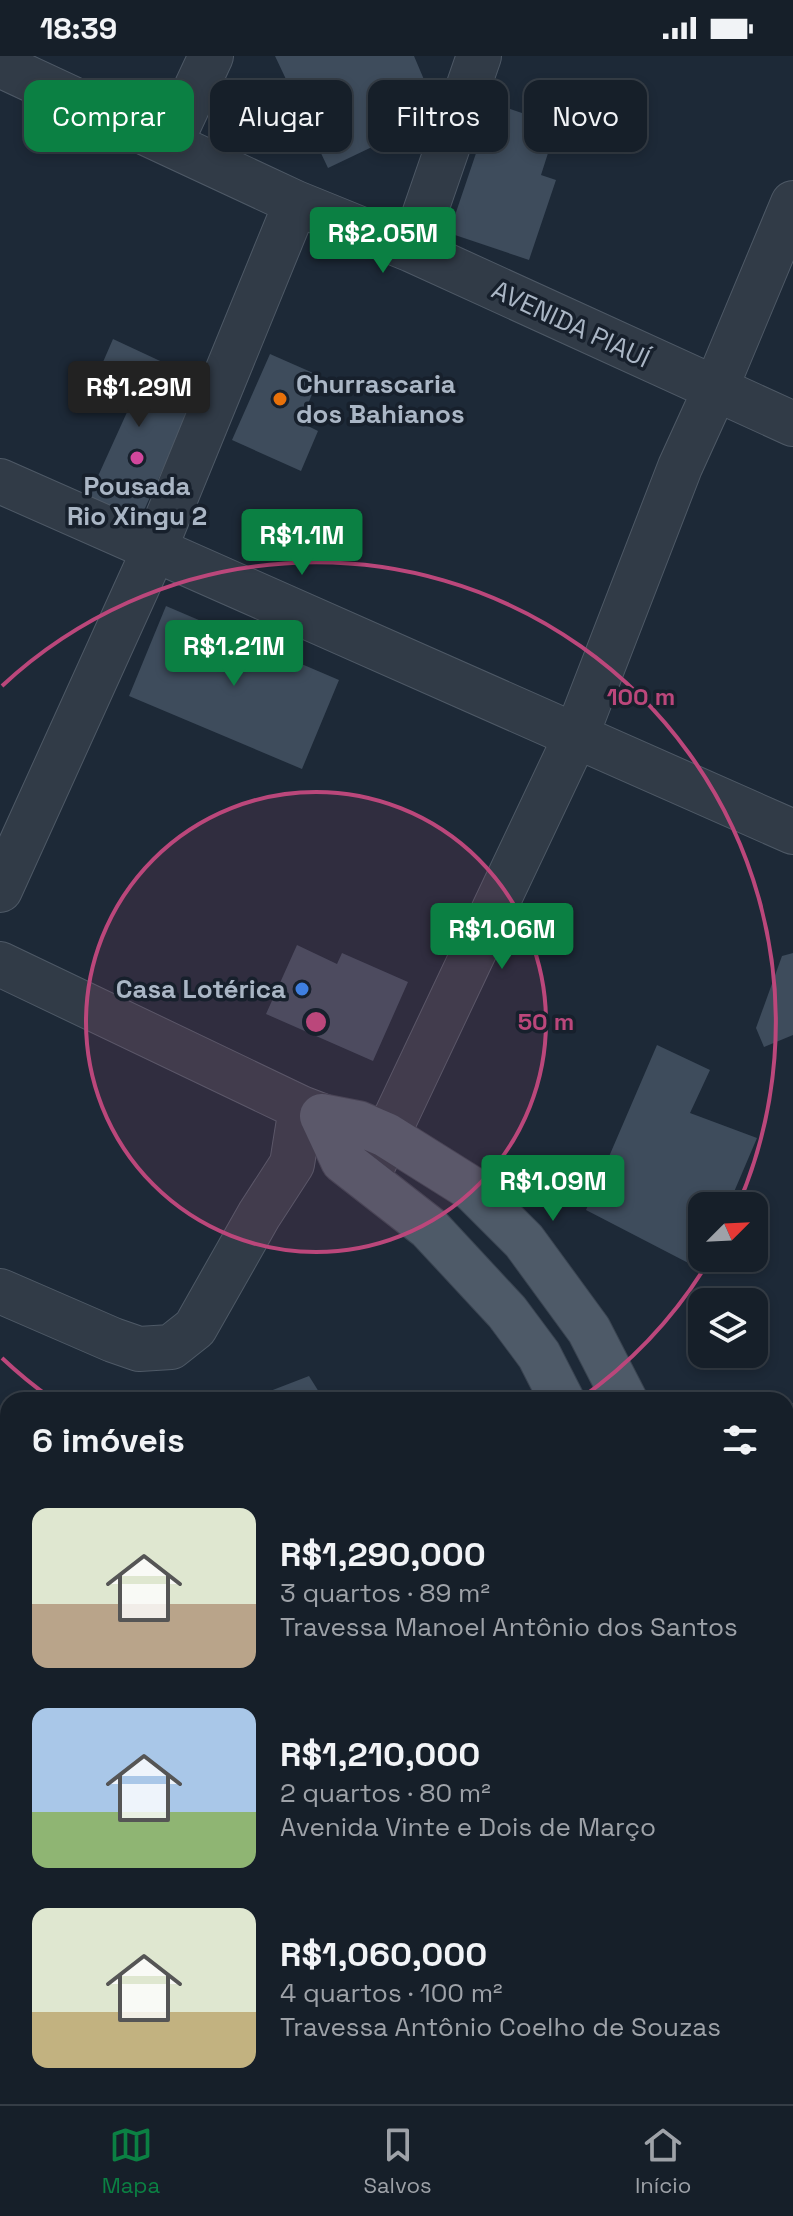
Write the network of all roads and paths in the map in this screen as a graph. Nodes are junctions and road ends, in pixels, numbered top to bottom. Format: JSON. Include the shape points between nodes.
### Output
{"nodes":[{"id":1,"x":211,"y":56,"type":"edge"},
{"id":2,"x":479,"y":56,"type":"edge"},
{"id":3,"x":0,"y":65,"type":"edge"},
{"id":4,"x":32,"y":80,"type":"edge"},
{"id":5,"x":194,"y":92,"type":"edge"},
{"id":6,"x":187,"y":152,"type":"edge"},
{"id":7,"x":296,"y":203,"type":"junction"},
{"id":8,"x":793,"y":203,"type":"edge"},
{"id":9,"x":412,"y":250,"type":"junction"},
{"id":10,"x":715,"y":390,"type":"junction"},
{"id":11,"x":793,"y":424,"type":"edge"},
{"id":12,"x":0,"y":481,"type":"edge"},
{"id":13,"x":155,"y":548,"type":"junction"},
{"id":14,"x":576,"y":736,"type":"junction"},
{"id":15,"x":793,"y":832,"type":"edge"},
{"id":16,"x":0,"y":890,"type":"edge"},
{"id":17,"x":0,"y":964,"type":"edge"},
{"id":18,"x":312,"y":1112,"type":"junction"},
{"id":19,"x":386,"y":1135,"type":"junction"},
{"id":20,"x":367,"y":1178,"type":"junction"},
{"id":21,"x":0,"y":1291,"type":"edge"},
{"id":22,"x":558,"y":1392,"type":"edge"},
{"id":23,"x":621,"y":1392,"type":"edge"}],
"edges":[{"from":1,"to":5,"type":"street"},
{"from":2,"to":9,"type":"street"},
{"from":3,"to":4,"type":"street","name":"AVENIDA PIAUÍ"},
{"from":6,"to":7,"type":"street","name":"AVENIDA PIAUÍ"},
{"from":7,"to":9,"type":"street","name":"AVENIDA PIAUÍ"},
{"from":7,"to":13,"type":"street"},
{"from":8,"to":10,"type":"street"},
{"from":9,"to":10,"type":"street","name":"AVENIDA PIAUÍ"},
{"from":10,"to":11,"type":"street","name":"AVENIDA PIAUÍ"},
{"from":10,"to":14,"type":"street"},
{"from":12,"to":13,"type":"street"},
{"from":13,"to":14,"type":"street"},
{"from":13,"to":16,"type":"street"},
{"from":14,"to":15,"type":"street"},
{"from":14,"to":19,"type":"street"},
{"from":17,"to":18,"type":"street"},
{"from":18,"to":19,"type":"main road"},
{"from":18,"to":20,"type":"main road","via":[[343,1161]]},
{"from":18,"to":21,"type":"street","via":[[292,1164],[195,1328],[171,1347],[139,1349]]},
{"from":19,"to":20,"type":"street"},
{"from":19,"to":23,"type":"main road","via":[[472,1189],[524,1241],[589,1330]]},
{"from":20,"to":22,"type":"main road","via":[[429,1228],[507,1312]]}]}
